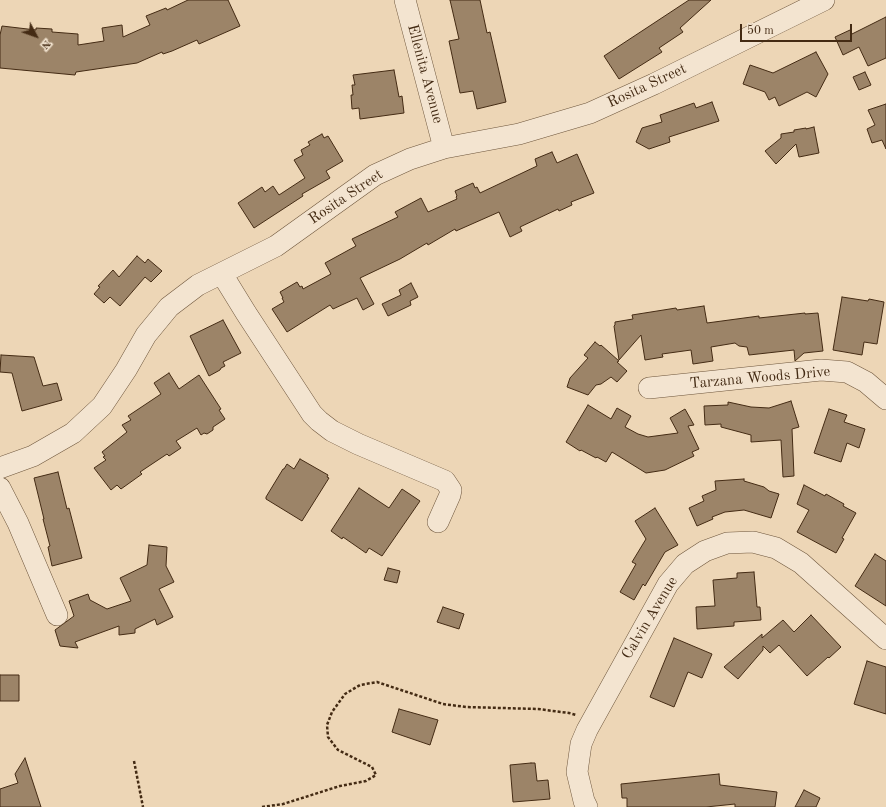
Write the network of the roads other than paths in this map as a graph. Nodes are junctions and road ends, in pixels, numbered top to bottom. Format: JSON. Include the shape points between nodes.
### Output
{"nodes":[{"id":1,"x":405,"y":0,"type":"edge"},
{"id":2,"x":824,"y":0,"type":"edge"},
{"id":3,"x":444,"y":148,"type":"junction"},
{"id":4,"x":222,"y":274,"type":"junction"},
{"id":5,"x":649,"y":388,"type":"dead end"},
{"id":6,"x":886,"y":399,"type":"edge"},
{"id":7,"x":0,"y":468,"type":"edge"},
{"id":8,"x":0,"y":488,"type":"edge"},
{"id":9,"x":438,"y":522,"type":"dead end"},
{"id":10,"x":57,"y":615,"type":"dead end"},
{"id":11,"x":886,"y":639,"type":"edge"},
{"id":12,"x":587,"y":807,"type":"edge"}],
"edges":[{"from":1,"to":3,"type":"street","name":"Ellenita Avenue"},
{"from":2,"to":3,"type":"street","name":"Rosita Street","via":[[590,113],[519,134]]},
{"from":3,"to":4,"type":"street","name":"Rosita Street","via":[[375,174],[276,246]]},
{"from":4,"to":7,"type":"street","name":"Rosita Street","via":[[198,285],[169,307],[146,335],[102,406],[73,433],[33,456]]},
{"from":4,"to":9,"type":"street","via":[[319,421],[332,431],[358,444],[445,481],[450,495]]},
{"from":5,"to":6,"type":"street","name":"Tarzana Woods Drive","via":[[821,370],[847,372],[866,382]]},
{"from":8,"to":10,"type":"street","via":[[18,523]]},
{"from":11,"to":12,"type":"street","name":"Calvin Avenue","via":[[801,563],[776,548],[753,542],[727,543],[705,551],[686,564],[668,584],[591,722],[581,744],[577,772]]}]}
